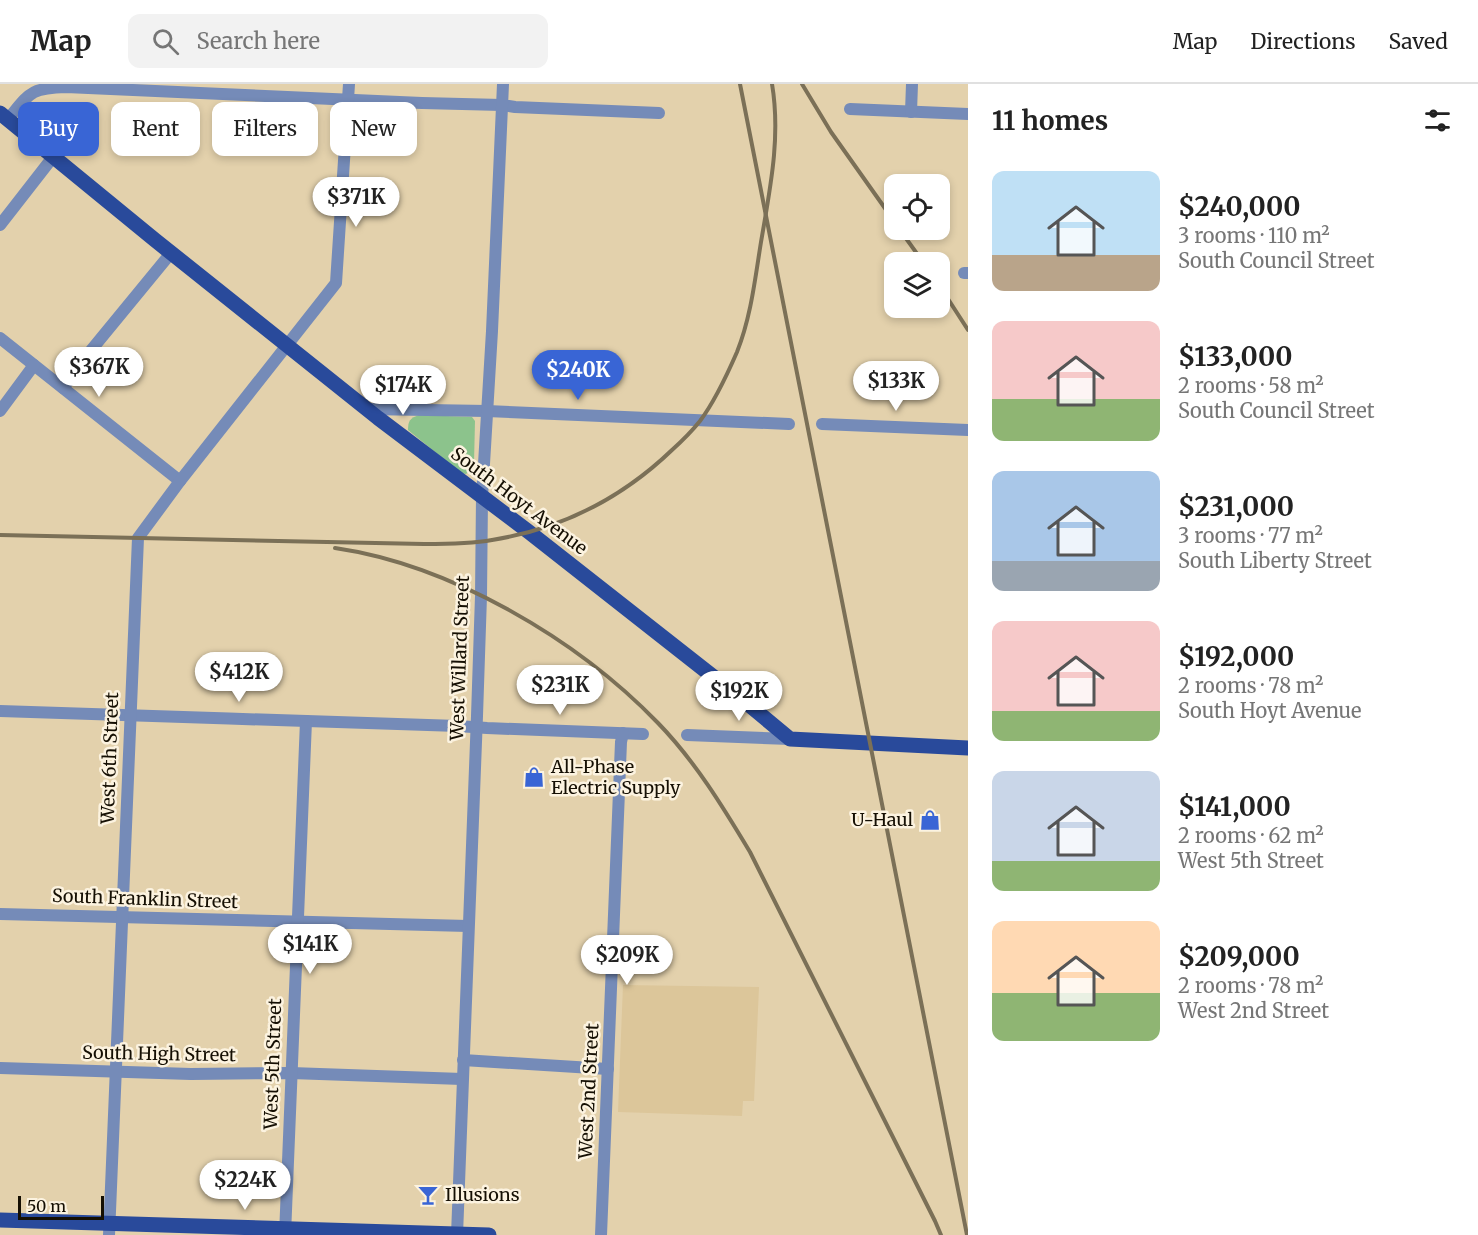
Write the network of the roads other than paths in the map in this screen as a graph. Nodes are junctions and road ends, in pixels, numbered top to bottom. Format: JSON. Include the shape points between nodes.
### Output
{"nodes":[{"id":1,"x":349,"y":84,"type":"edge"},
{"id":2,"x":503,"y":84,"type":"edge"},
{"id":3,"x":912,"y":84,"type":"edge"},
{"id":4,"x":31,"y":89,"type":"edge"},
{"id":5,"x":348,"y":99,"type":"junction"},
{"id":6,"x":502,"y":105,"type":"junction"},
{"id":7,"x":850,"y":108,"type":"dead end"},
{"id":8,"x":658,"y":112,"type":"dead end"},
{"id":9,"x":911,"y":112,"type":"junction"},
{"id":10,"x":968,"y":114,"type":"edge"},
{"id":11,"x":4,"y":116,"type":"edge"},
{"id":12,"x":53,"y":157,"type":"junction"},
{"id":13,"x":0,"y":225,"type":"edge"},
{"id":14,"x":171,"y":253,"type":"junction"},
{"id":15,"x":0,"y":338,"type":"edge"},
{"id":16,"x":288,"y":346,"type":"junction"},
{"id":17,"x":34,"y":365,"type":"junction"},
{"id":18,"x":63,"y":388,"type":"junction"},
{"id":19,"x":367,"y":409,"type":"junction"},
{"id":20,"x":0,"y":411,"type":"edge"},
{"id":21,"x":487,"y":411,"type":"junction"},
{"id":22,"x":789,"y":424,"type":"dead end"},
{"id":23,"x":822,"y":424,"type":"dead end"},
{"id":24,"x":968,"y":430,"type":"edge"},
{"id":25,"x":180,"y":481,"type":"junction"},
{"id":26,"x":482,"y":497,"type":"junction"},
{"id":27,"x":0,"y":711,"type":"edge"},
{"id":28,"x":130,"y":716,"type":"junction"},
{"id":29,"x":306,"y":721,"type":"junction"},
{"id":30,"x":476,"y":727,"type":"junction"},
{"id":31,"x":623,"y":733,"type":"junction"},
{"id":32,"x":643,"y":734,"type":"dead end"},
{"id":33,"x":687,"y":735,"type":"dead end"},
{"id":34,"x":790,"y":739,"type":"junction"},
{"id":35,"x":968,"y":748,"type":"edge"},
{"id":36,"x":0,"y":914,"type":"edge"},
{"id":37,"x":122,"y":916,"type":"junction"},
{"id":38,"x":297,"y":922,"type":"junction"},
{"id":39,"x":468,"y":926,"type":"junction"},
{"id":40,"x":463,"y":1060,"type":"junction"},
{"id":41,"x":0,"y":1068,"type":"edge"},
{"id":42,"x":608,"y":1069,"type":"junction"},
{"id":43,"x":116,"y":1072,"type":"junction"},
{"id":44,"x":291,"y":1073,"type":"junction"},
{"id":45,"x":462,"y":1079,"type":"junction"},
{"id":46,"x":0,"y":1220,"type":"edge"},
{"id":47,"x":109,"y":1229,"type":"edge"},
{"id":48,"x":285,"y":1232,"type":"edge"},
{"id":49,"x":457,"y":1234,"type":"edge"},
{"id":50,"x":489,"y":1235,"type":"edge"},
{"id":51,"x":601,"y":1235,"type":"edge"}],
"edges":[{"from":1,"to":5,"type":"street"},
{"from":2,"to":6,"type":"street","name":"West Willard Street"},
{"from":3,"to":9,"type":"street"},
{"from":4,"to":5,"type":"street","via":[[66,87]]},
{"from":4,"to":11,"type":"street"},
{"from":5,"to":6,"type":"street"},
{"from":5,"to":16,"type":"street","via":[[336,283]]},
{"from":6,"to":8,"type":"street"},
{"from":6,"to":21,"type":"street","name":"West Willard Street"},
{"from":7,"to":9,"type":"street"},
{"from":9,"to":10,"type":"street"},
{"from":11,"to":12,"type":"main road","name":"South Hoyt Avenue"},
{"from":12,"to":13,"type":"street"},
{"from":12,"to":14,"type":"main road","name":"South Hoyt Avenue"},
{"from":14,"to":16,"type":"main road","name":"South Hoyt Avenue"},
{"from":14,"to":18,"type":"street"},
{"from":15,"to":17,"type":"street"},
{"from":16,"to":19,"type":"main road","name":"South Hoyt Avenue"},
{"from":16,"to":25,"type":"street","name":"West 6th Street"},
{"from":17,"to":18,"type":"street"},
{"from":17,"to":20,"type":"street"},
{"from":18,"to":25,"type":"street"},
{"from":19,"to":21,"type":"street"},
{"from":19,"to":26,"type":"main road","name":"South Hoyt Avenue"},
{"from":21,"to":22,"type":"street"},
{"from":21,"to":26,"type":"street","name":"West Willard Street"},
{"from":23,"to":24,"type":"street"},
{"from":25,"to":28,"type":"street","name":"West 6th Street","via":[[138,538]]},
{"from":26,"to":30,"type":"street","name":"West Willard Street"},
{"from":26,"to":34,"type":"main road","name":"South Hoyt Avenue"},
{"from":27,"to":28,"type":"street"},
{"from":28,"to":29,"type":"street"},
{"from":28,"to":37,"type":"street","name":"West 6th Street"},
{"from":29,"to":30,"type":"street"},
{"from":29,"to":38,"type":"street","name":"West 5th Street"},
{"from":30,"to":31,"type":"street"},
{"from":30,"to":39,"type":"street","name":"West Willard Street"},
{"from":31,"to":32,"type":"street"},
{"from":31,"to":42,"type":"street","name":"West 2nd Street"},
{"from":33,"to":34,"type":"street"},
{"from":34,"to":35,"type":"main road"},
{"from":36,"to":37,"type":"street","name":"South Franklin Street"},
{"from":37,"to":38,"type":"street","name":"South Franklin Street"},
{"from":37,"to":43,"type":"street","name":"West 6th Street"},
{"from":38,"to":39,"type":"street","name":"South Franklin Street"},
{"from":38,"to":44,"type":"street","name":"West 5th Street"},
{"from":39,"to":40,"type":"street","name":"West Willard Street"},
{"from":40,"to":42,"type":"street"},
{"from":40,"to":45,"type":"street","name":"West Willard Street"},
{"from":41,"to":43,"type":"street","name":"South High Street"},
{"from":42,"to":51,"type":"street","name":"West 2nd Street"},
{"from":43,"to":44,"type":"street","name":"South High Street"},
{"from":43,"to":47,"type":"street","name":"West 6th Street"},
{"from":44,"to":45,"type":"street","name":"South High Street"},
{"from":44,"to":48,"type":"street","name":"West 5th Street"},
{"from":45,"to":49,"type":"street","name":"West Willard Street"},
{"from":46,"to":47,"type":"main road"},
{"from":47,"to":48,"type":"main road"},
{"from":48,"to":49,"type":"main road"},
{"from":49,"to":50,"type":"main road"}]}
